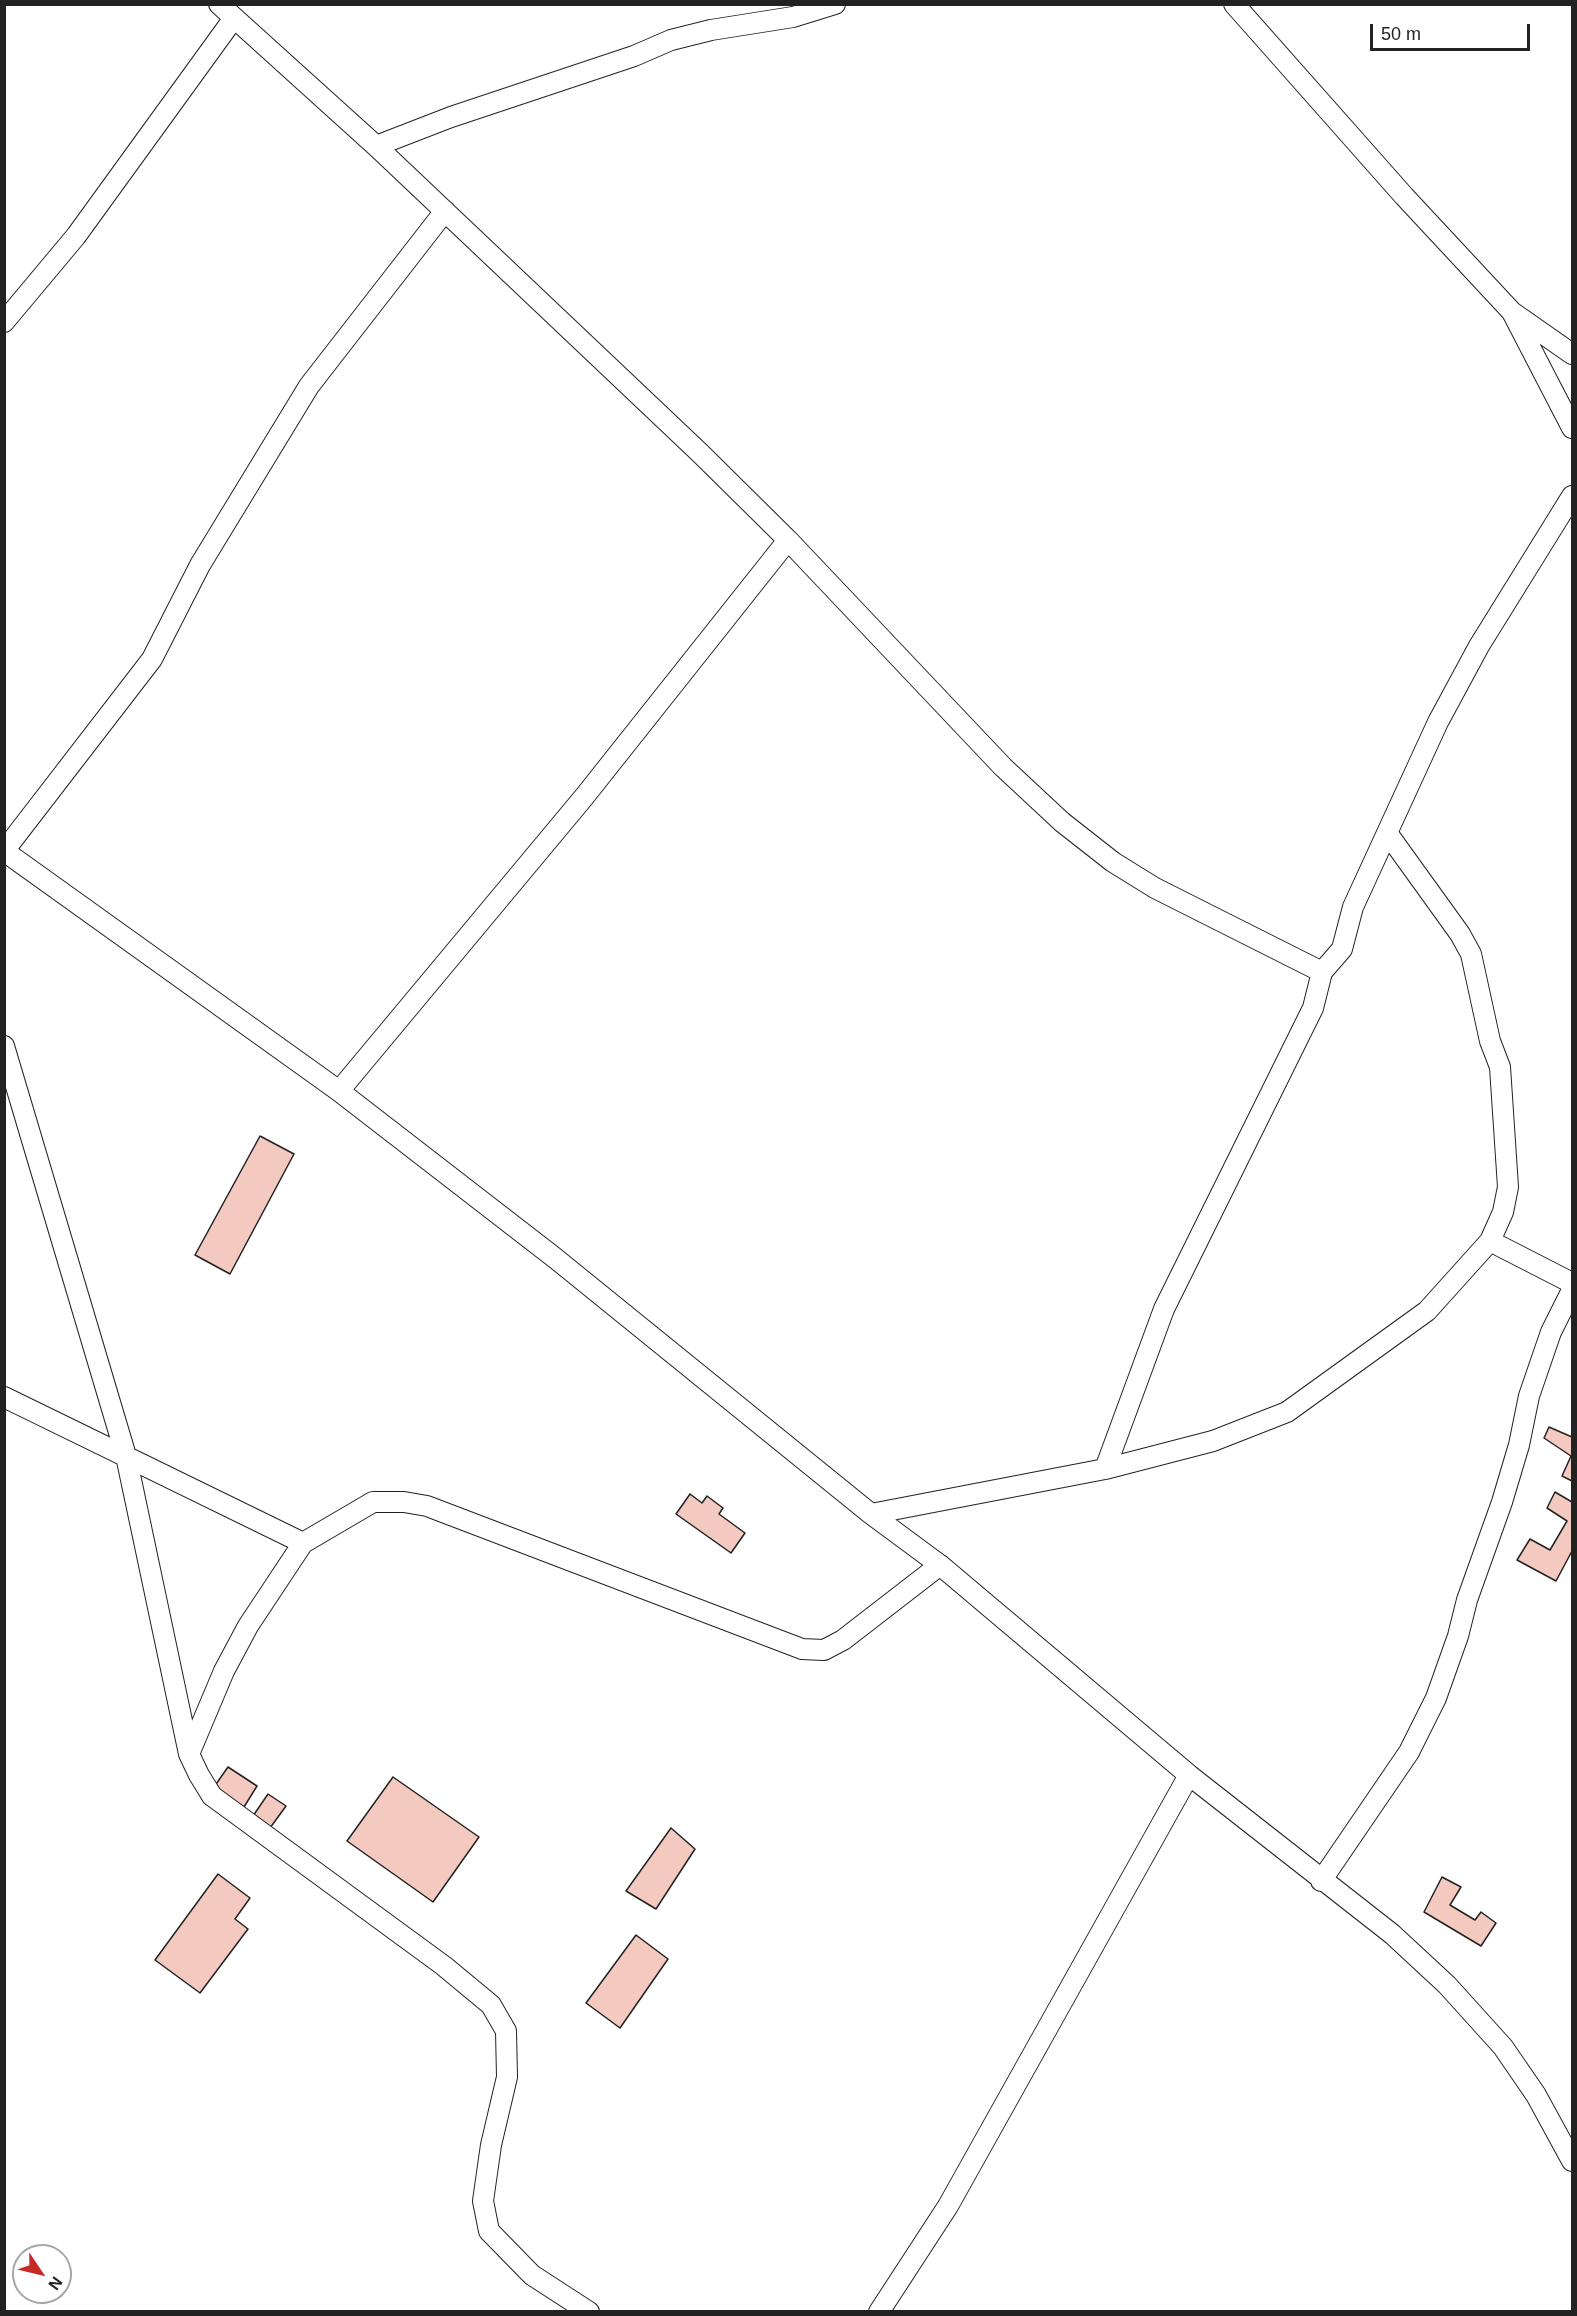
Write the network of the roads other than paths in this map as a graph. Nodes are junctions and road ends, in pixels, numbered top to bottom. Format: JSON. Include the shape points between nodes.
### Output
{"nodes":[{"id":1,"x":219,"y":4,"type":"edge"},
{"id":2,"x":835,"y":4,"type":"edge"},
{"id":3,"x":1234,"y":4,"type":"edge"},
{"id":4,"x":234,"y":18,"type":"junction"},
{"id":5,"x":376,"y":146,"type":"junction"},
{"id":6,"x":445,"y":211,"type":"junction"},
{"id":7,"x":1512,"y":312,"type":"junction"},
{"id":8,"x":4,"y":322,"type":"edge"},
{"id":9,"x":1572,"y":354,"type":"edge"},
{"id":10,"x":1572,"y":428,"type":"edge"},
{"id":11,"x":1572,"y":496,"type":"edge"},
{"id":12,"x":788,"y":540,"type":"junction"},
{"id":13,"x":1388,"y":834,"type":"junction"},
{"id":14,"x":1322,"y":972,"type":"junction"},
{"id":15,"x":4,"y":1046,"type":"edge"},
{"id":16,"x":339,"y":1091,"type":"junction"},
{"id":17,"x":1490,"y":1241,"type":"junction"},
{"id":18,"x":1572,"y":1283,"type":"edge"},
{"id":19,"x":1572,"y":1290,"type":"edge"},
{"id":20,"x":4,"y":1397,"type":"edge"},
{"id":21,"x":126,"y":1456,"type":"junction"},
{"id":22,"x":1105,"y":1469,"type":"junction"},
{"id":23,"x":871,"y":1514,"type":"junction"},
{"id":24,"x":303,"y":1543,"type":"junction"},
{"id":25,"x":940,"y":1564,"type":"junction"},
{"id":26,"x":189,"y":1754,"type":"junction"},
{"id":27,"x":1189,"y":1776,"type":"junction"},
{"id":28,"x":1321,"y":1881,"type":"junction"},
{"id":29,"x":1572,"y":2161,"type":"edge"},
{"id":30,"x":589,"y":2312,"type":"edge"},
{"id":31,"x":879,"y":2312,"type":"edge"}],
"edges":[{"from":1,"to":4,"type":"street"},
{"from":2,"to":5,"type":"street","via":[[793,17],[671,40]]},
{"from":3,"to":7,"type":"street"},
{"from":4,"to":5,"type":"street"},
{"from":4,"to":8,"type":"street","via":[[76,236]]},
{"from":5,"to":6,"type":"street"},
{"from":6,"to":12,"type":"street"},
{"from":6,"to":16,"type":"street","via":[[309,386],[200,565],[152,659],[4,850]]},
{"from":7,"to":9,"type":"street"},
{"from":7,"to":10,"type":"street"},
{"from":11,"to":13,"type":"street","via":[[1437,722]]},
{"from":12,"to":14,"type":"street","via":[[1003,767],[1062,822],[1113,862],[1155,888]]},
{"from":12,"to":16,"type":"street","via":[[584,797]]},
{"from":13,"to":14,"type":"street","via":[[1353,907],[1342,949]]},
{"from":13,"to":17,"type":"street","via":[[1471,954],[1490,1041],[1500,1067],[1508,1187],[1503,1212]]},
{"from":14,"to":22,"type":"street","via":[[1313,1008],[1164,1309]]},
{"from":15,"to":21,"type":"street"},
{"from":16,"to":23,"type":"street","via":[[666,1347]]},
{"from":17,"to":18,"type":"street"},
{"from":17,"to":22,"type":"street","via":[[1427,1311],[1287,1412],[1213,1441]]},
{"from":19,"to":28,"type":"street","via":[[1551,1332],[1529,1396],[1502,1502],[1436,1698],[1409,1752]]},
{"from":20,"to":21,"type":"street"},
{"from":21,"to":24,"type":"street"},
{"from":21,"to":26,"type":"street"},
{"from":22,"to":23,"type":"street"},
{"from":23,"to":25,"type":"street"},
{"from":24,"to":25,"type":"street","via":[[373,1502],[427,1506],[802,1649],[825,1650]]},
{"from":24,"to":26,"type":"street","via":[[248,1626]]},
{"from":25,"to":27,"type":"street"},
{"from":26,"to":30,"type":"street","via":[[212,1796],[444,1966],[491,2005],[506,2031],[507,2077],[483,2201],[489,2231],[532,2275]]},
{"from":27,"to":28,"type":"street"},
{"from":27,"to":31,"type":"street","via":[[948,2206]]},
{"from":28,"to":29,"type":"street","via":[[1392,1935],[1447,1985],[1503,2048],[1536,2095]]}]}
